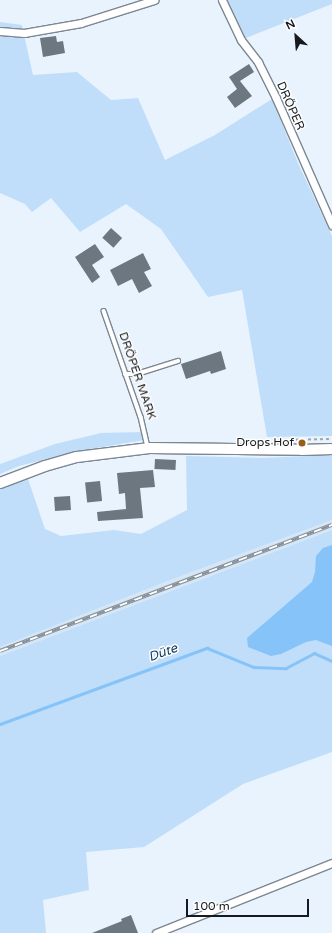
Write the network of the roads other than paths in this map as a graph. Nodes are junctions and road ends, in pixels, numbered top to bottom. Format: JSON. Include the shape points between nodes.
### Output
{"nodes":[{"id":1,"x":154,"y":0,"type":"edge"},
{"id":2,"x":222,"y":0,"type":"edge"},
{"id":3,"x":0,"y":31,"type":"edge"},
{"id":4,"x":332,"y":225,"type":"edge"},
{"id":5,"x":104,"y":311,"type":"dead end"},
{"id":6,"x":178,"y":361,"type":"dead end"},
{"id":7,"x":125,"y":374,"type":"junction"},
{"id":8,"x":148,"y":448,"type":"junction"},
{"id":9,"x":332,"y":449,"type":"edge"},
{"id":10,"x":0,"y":483,"type":"edge"},
{"id":11,"x":332,"y":863,"type":"edge"},
{"id":12,"x":156,"y":933,"type":"edge"}],
"edges":[{"from":1,"to":3,"type":"street","via":[[81,23],[24,32]]},
{"from":2,"to":4,"type":"street","name":"DRÖPER","via":[[241,40],[258,62],[276,98]]},
{"from":5,"to":7,"type":"lane","name":"DRÖPER MARK"},
{"from":6,"to":7,"type":"lane","via":[[137,374]]},
{"from":7,"to":8,"type":"lane","name":"DRÖPER MARK","via":[[143,424]]},
{"from":8,"to":9,"type":"main road"},
{"from":8,"to":10,"type":"main road","via":[[77,457]]},
{"from":11,"to":12,"type":"street"}]}
